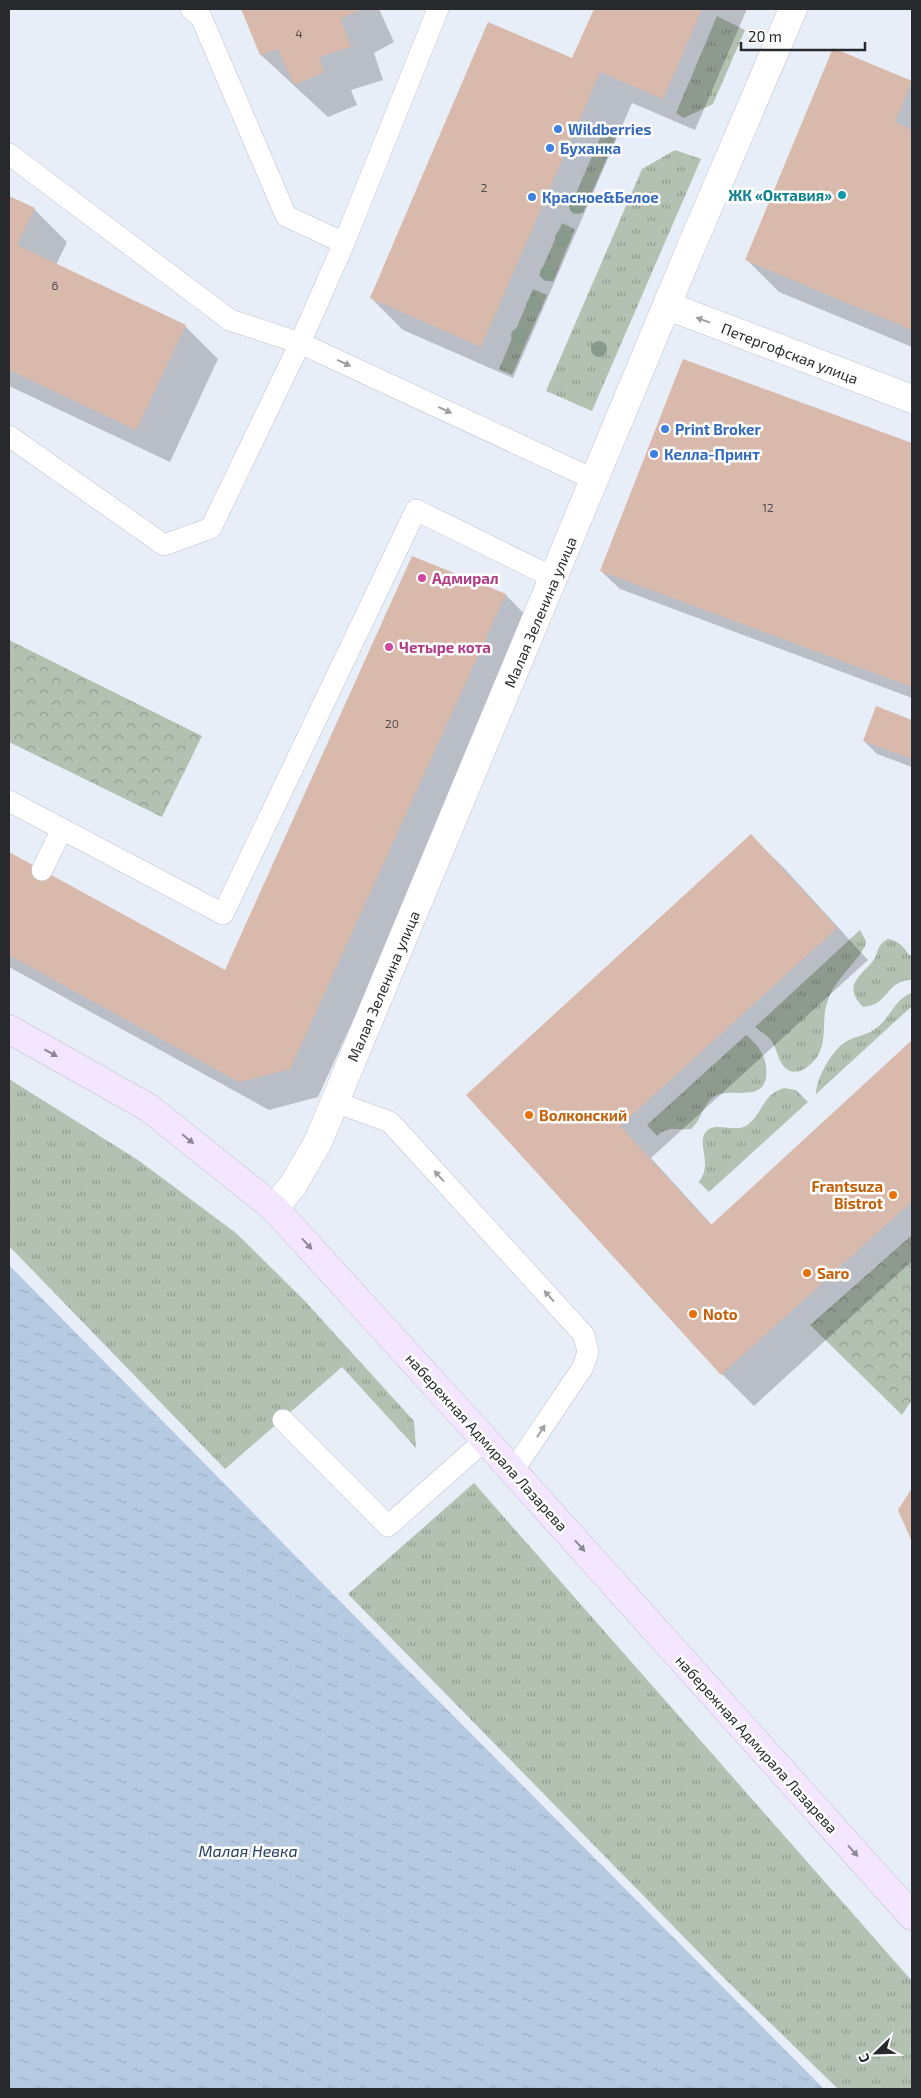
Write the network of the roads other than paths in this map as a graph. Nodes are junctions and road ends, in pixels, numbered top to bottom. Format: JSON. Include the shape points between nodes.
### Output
{"nodes":[{"id":1,"x":191,"y":9,"type":"edge"},
{"id":2,"x":438,"y":9,"type":"edge"},
{"id":3,"x":793,"y":9,"type":"edge"},
{"id":4,"x":9,"y":154,"type":"edge"},
{"id":5,"x":344,"y":243,"type":"junction"},
{"id":6,"x":668,"y":306,"type":"junction"},
{"id":7,"x":300,"y":343,"type":"junction"},
{"id":8,"x":912,"y":399,"type":"edge"},
{"id":9,"x":9,"y":436,"type":"edge"},
{"id":10,"x":595,"y":480,"type":"junction"},
{"id":11,"x":554,"y":578,"type":"junction"},
{"id":12,"x":9,"y":801,"type":"edge"},
{"id":13,"x":62,"y":829,"type":"junction"},
{"id":14,"x":42,"y":870,"type":"dead end"},
{"id":15,"x":9,"y":1029,"type":"edge"},
{"id":16,"x":335,"y":1102,"type":"junction"},
{"id":17,"x":274,"y":1208,"type":"junction"},
{"id":18,"x":284,"y":1420,"type":"dead end"},
{"id":19,"x":485,"y":1440,"type":"junction"},
{"id":20,"x":513,"y":1471,"type":"junction"},
{"id":21,"x":912,"y":1916,"type":"edge"}],
"edges":[{"from":1,"to":5,"type":"lane","via":[[201,17],[286,216]]},
{"from":2,"to":5,"type":"lane"},
{"from":3,"to":6,"type":"street","name":"Малая Зеленина улица"},
{"from":4,"to":7,"type":"lane","via":[[230,320]]},
{"from":5,"to":7,"type":"lane"},
{"from":8,"to":6,"type":"street","name":"Петергофская улица","one_way":true},
{"from":6,"to":10,"type":"street","name":"Малая Зеленина улица"},
{"from":7,"to":9,"type":"lane","via":[[211,528],[164,545]]},
{"from":7,"to":10,"type":"lane","one_way":true},
{"from":10,"to":11,"type":"street","name":"Малая Зеленина улица"},
{"from":11,"to":13,"type":"lane","via":[[416,510],[223,914]]},
{"from":11,"to":16,"type":"street","name":"Малая Зеленина улица"},
{"from":12,"to":13,"type":"lane"},
{"from":13,"to":14,"type":"lane"},
{"from":15,"to":17,"type":"main road","name":"набережная Адмирала Лазарева","one_way":true,"via":[[149,1108]]},
{"from":16,"to":17,"type":"street","name":"Малая Зеленина улица","via":[[308,1162]]},
{"from":20,"to":16,"type":"lane","one_way":true,"via":[[583,1367],[588,1352],[584,1335],[390,1122]]},
{"from":17,"to":19,"type":"main road","name":"набережная Адмирала Лазарева","one_way":true},
{"from":18,"to":19,"type":"lane","via":[[388,1526]]},
{"from":19,"to":20,"type":"main road","name":"набережная Адмирала Лазарева"},
{"from":20,"to":21,"type":"main road","name":"набережная Адмирала Лазарева","one_way":true}]}
